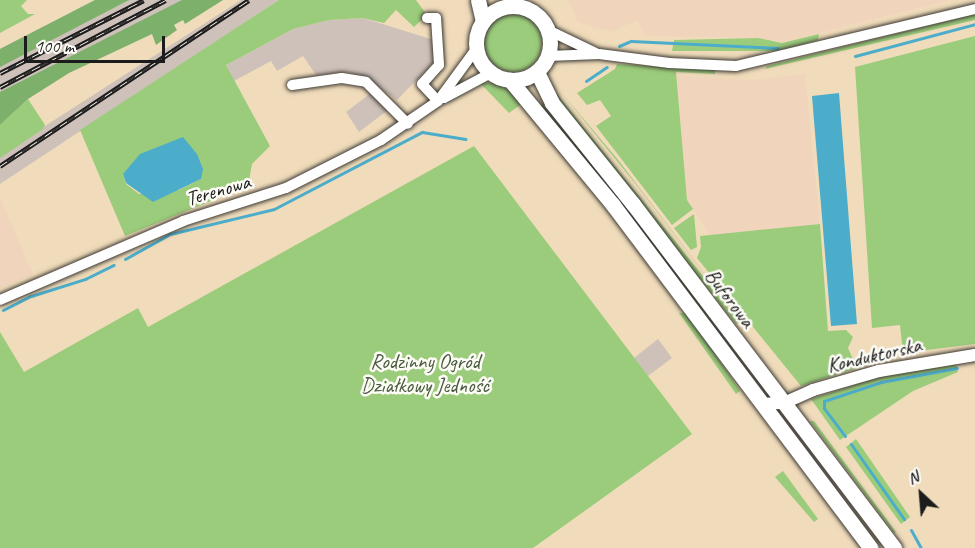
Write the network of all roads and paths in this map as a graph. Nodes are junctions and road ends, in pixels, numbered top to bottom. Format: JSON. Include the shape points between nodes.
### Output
{"nodes":[{"id":1,"x":478,"y":0,"type":"edge"},
{"id":2,"x":515,"y":3,"type":"edge"},
{"id":3,"x":975,"y":9,"type":"edge"},
{"id":4,"x":427,"y":18,"type":"dead end"},
{"id":5,"x":483,"y":21,"type":"junction"},
{"id":6,"x":548,"y":30,"type":"junction"},
{"id":7,"x":476,"y":49,"type":"junction"},
{"id":8,"x":599,"y":54,"type":"junction"},
{"id":9,"x":548,"y":56,"type":"junction"},
{"id":10,"x":537,"y":72,"type":"junction"},
{"id":11,"x":491,"y":73,"type":"junction"},
{"id":12,"x":510,"y":80,"type":"junction"},
{"id":13,"x":292,"y":85,"type":"dead end"},
{"id":14,"x":438,"y":101,"type":"junction"},
{"id":15,"x":408,"y":124,"type":"junction"},
{"id":16,"x":0,"y":300,"type":"edge"},
{"id":17,"x":975,"y":356,"type":"edge"},
{"id":18,"x":784,"y":403,"type":"junction"},
{"id":19,"x":762,"y":404,"type":"junction"},
{"id":20,"x":777,"y":424,"type":"junction"},
{"id":21,"x":871,"y":548,"type":"edge"},
{"id":22,"x":894,"y":548,"type":"edge"}],
"edges":[{"from":1,"to":5,"type":"main road"},
{"from":2,"to":5,"type":"main road"},
{"from":2,"to":6,"type":"main road","via":[[535,13]]},
{"from":3,"to":8,"type":"street","via":[[747,65],[669,63]]},
{"from":4,"to":14,"type":"street","via":[[436,18],[439,65],[422,84]]},
{"from":5,"to":7,"type":"main road"},
{"from":6,"to":8,"type":"street"},
{"from":6,"to":9,"type":"main road"},
{"from":7,"to":11,"type":"main road"},
{"from":7,"to":14,"type":"street","name":"Terenowa"},
{"from":8,"to":9,"type":"street"},
{"from":9,"to":10,"type":"main road"},
{"from":10,"to":12,"type":"main road"},
{"from":10,"to":18,"type":"main road","name":"Buforowa","via":[[552,103]]},
{"from":11,"to":12,"type":"main road"},
{"from":11,"to":14,"type":"street","name":"Terenowa"},
{"from":12,"to":19,"type":"main road","name":"Buforowa","via":[[613,205]]},
{"from":13,"to":15,"type":"street","via":[[333,79],[366,82]]},
{"from":14,"to":15,"type":"street","name":"Terenowa"},
{"from":15,"to":16,"type":"street","name":"Terenowa","via":[[286,188],[183,221]]},
{"from":17,"to":18,"type":"street","name":"Konduktorska","via":[[863,375]]},
{"from":18,"to":19,"type":"street","name":"Konduktorska"},
{"from":18,"to":20,"type":"street"},
{"from":18,"to":22,"type":"main road","name":"Buforowa"},
{"from":19,"to":20,"type":"main road","name":"Buforowa"},
{"from":20,"to":21,"type":"main road","name":"Buforowa"}]}
